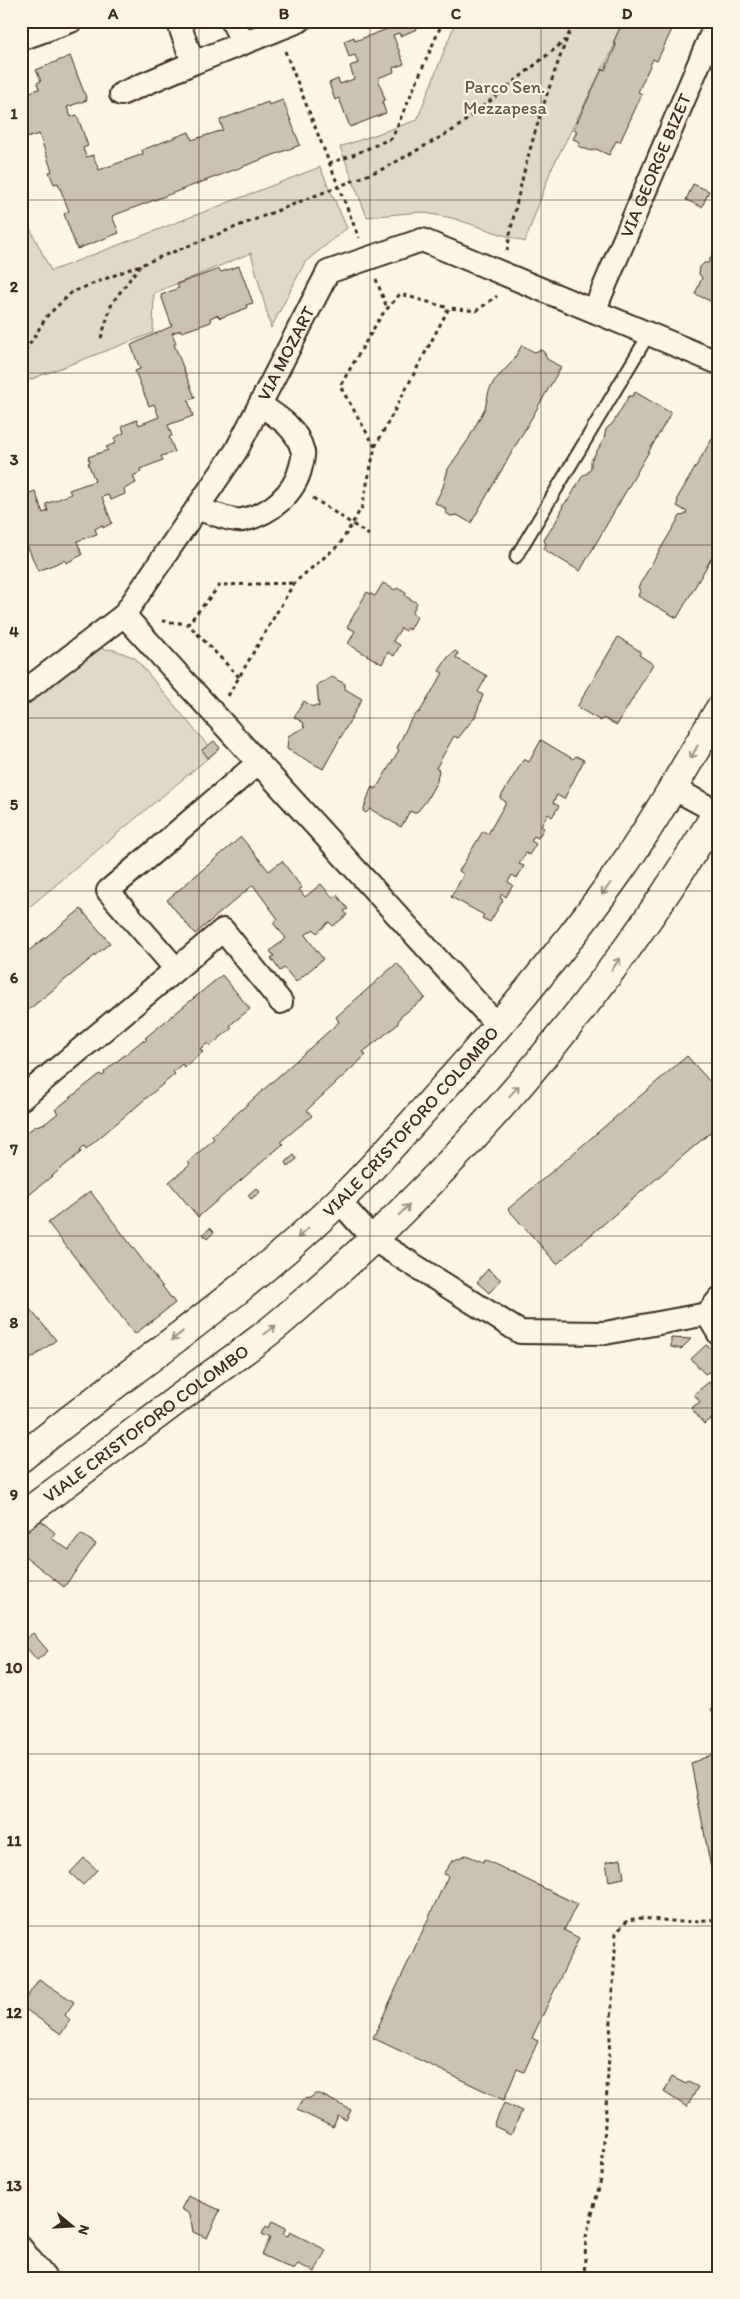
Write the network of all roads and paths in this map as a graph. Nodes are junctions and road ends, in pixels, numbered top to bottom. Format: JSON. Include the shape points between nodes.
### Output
{"nodes":[{"id":1,"x":71,"y":21,"type":"edge"},
{"id":2,"x":178,"y":21,"type":"edge"},
{"id":3,"x":232,"y":21,"type":"edge"},
{"id":4,"x":299,"y":21,"type":"edge"},
{"id":5,"x":442,"y":21,"type":"edge"},
{"id":6,"x":574,"y":21,"type":"edge"},
{"id":7,"x":717,"y":21,"type":"edge"},
{"id":8,"x":277,"y":30,"type":"junction"},
{"id":9,"x":21,"y":39,"type":"edge"},
{"id":10,"x":566,"y":40,"type":"junction"},
{"id":11,"x":243,"y":43,"type":"junction"},
{"id":12,"x":193,"y":63,"type":"junction"},
{"id":13,"x":121,"y":94,"type":"dead end"},
{"id":14,"x":329,"y":163,"type":"junction"},
{"id":15,"x":338,"y":185,"type":"junction"},
{"id":16,"x":367,"y":259,"type":"junction"},
{"id":17,"x":143,"y":262,"type":"junction"},
{"id":18,"x":503,"y":273,"type":"junction"},
{"id":19,"x":388,"y":308,"type":"junction"},
{"id":20,"x":449,"y":308,"type":"junction"},
{"id":21,"x":594,"y":311,"type":"junction"},
{"id":22,"x":649,"y":334,"type":"junction"},
{"id":23,"x":101,"y":338,"type":"dead end"},
{"id":24,"x":21,"y":358,"type":"edge"},
{"id":25,"x":719,"y":363,"type":"edge"},
{"id":26,"x":260,"y":405,"type":"junction"},
{"id":27,"x":375,"y":448,"type":"junction"},
{"id":28,"x":292,"y":487,"type":"junction"},
{"id":29,"x":197,"y":509,"type":"junction"},
{"id":30,"x":352,"y":523,"type":"junction"},
{"id":31,"x":369,"y":535,"type":"dead end"},
{"id":32,"x":516,"y":557,"type":"dead end"},
{"id":33,"x":294,"y":583,"type":"junction"},
{"id":34,"x":124,"y":615,"type":"junction"},
{"id":35,"x":239,"y":677,"type":"junction"},
{"id":36,"x":21,"y":694,"type":"edge"},
{"id":37,"x":719,"y":710,"type":"edge"},
{"id":38,"x":216,"y":716,"type":"junction"},
{"id":39,"x":258,"y":763,"type":"junction"},
{"id":40,"x":673,"y":788,"type":"junction"},
{"id":41,"x":718,"y":811,"type":"edge"},
{"id":42,"x":176,"y":969,"type":"junction"},
{"id":43,"x":281,"y":1002,"type":"dead end"},
{"id":44,"x":499,"y":1027,"type":"junction"},
{"id":45,"x":21,"y":1099,"type":"edge"},
{"id":46,"x":339,"y":1201,"type":"junction"},
{"id":47,"x":374,"y":1240,"type":"junction"},
{"id":48,"x":713,"y":1307,"type":"edge"},
{"id":49,"x":719,"y":1334,"type":"edge"},
{"id":50,"x":21,"y":1458,"type":"edge"},
{"id":51,"x":21,"y":1517,"type":"edge"},
{"id":52,"x":719,"y":1919,"type":"edge"},
{"id":53,"x":21,"y":2248,"type":"edge"},
{"id":54,"x":45,"y":2278,"type":"edge"},
{"id":55,"x":584,"y":2278,"type":"edge"}],
"edges":[{"from":1,"to":9,"type":"street"},
{"from":2,"to":12,"type":"street"},
{"from":3,"to":11,"type":"street"},
{"from":4,"to":8,"type":"street"},
{"from":5,"to":14,"type":"path","via":[[392,138]]},
{"from":6,"to":10,"type":"path"},
{"from":7,"to":21,"type":"street","name":"VIA GEORGE BIZET"},
{"from":8,"to":11,"type":"street"},
{"from":8,"to":14,"type":"path"},
{"from":10,"to":15,"type":"path","via":[[455,129],[384,168]]},
{"from":10,"to":18,"type":"path","via":[[534,132],[515,204]]},
{"from":11,"to":12,"type":"street"},
{"from":12,"to":13,"type":"street"},
{"from":14,"to":15,"type":"path"},
{"from":15,"to":16,"type":"path"},
{"from":15,"to":17,"type":"path"},
{"from":16,"to":18,"type":"street","name":"VIA MOZART","via":[[422,240]]},
{"from":16,"to":19,"type":"path"},
{"from":16,"to":26,"type":"street","name":"VIA MOZART","via":[[328,272]]},
{"from":17,"to":23,"type":"path","via":[[112,303]]},
{"from":17,"to":24,"type":"path","via":[[72,292],[47,316]]},
{"from":18,"to":20,"type":"path","via":[[497,297],[476,311]]},
{"from":18,"to":21,"type":"street","name":"VIA MOZART"},
{"from":19,"to":20,"type":"path","via":[[400,294]]},
{"from":19,"to":27,"type":"path","via":[[340,386]]},
{"from":20,"to":27,"type":"path"},
{"from":21,"to":22,"type":"street","name":"VIA MOZART"},
{"from":22,"to":25,"type":"street","name":"VIA MOZART"},
{"from":22,"to":32,"type":"lane"},
{"from":26,"to":28,"type":"street","via":[[287,422],[304,453],[300,474]]},
{"from":26,"to":29,"type":"street","name":"VIA MOZART","via":[[236,451]]},
{"from":27,"to":30,"type":"path","via":[[362,507]]},
{"from":28,"to":29,"type":"street","via":[[267,510],[240,521]]},
{"from":28,"to":30,"type":"path"},
{"from":29,"to":34,"type":"street","name":"VIA MOZART"},
{"from":30,"to":31,"type":"path"},
{"from":30,"to":33,"type":"path","via":[[340,544]]},
{"from":33,"to":35,"type":"path"},
{"from":33,"to":35,"type":"path","via":[[220,585],[188,624]]},
{"from":34,"to":36,"type":"street","name":"VIA MOZART"},
{"from":34,"to":38,"type":"street"},
{"from":35,"to":38,"type":"path"},
{"from":37,"to":40,"type":"main road","name":"VIALE CRISTOFORO COLOMBO","one_way":true},
{"from":38,"to":39,"type":"street"},
{"from":39,"to":42,"type":"street","via":[[108,891]]},
{"from":39,"to":44,"type":"street"},
{"from":40,"to":41,"type":"street"},
{"from":40,"to":44,"type":"main road","name":"VIALE CRISTOFORO COLOMBO","one_way":true,"via":[[622,868]]},
{"from":47,"to":41,"type":"main road","name":"VIALE CRISTOFORO COLOMBO","one_way":true,"via":[[455,1157],[537,1065],[595,993],[659,905]]},
{"from":42,"to":43,"type":"street","via":[[223,930]]},
{"from":42,"to":45,"type":"street"},
{"from":44,"to":46,"type":"main road","name":"VIALE CRISTOFORO COLOMBO"},
{"from":46,"to":47,"type":"street"},
{"from":46,"to":50,"type":"main road","name":"VIALE CRISTOFORO COLOMBO","one_way":true,"via":[[250,1280]]},
{"from":47,"to":48,"type":"street","via":[[520,1332],[605,1333]]},
{"from":51,"to":47,"type":"main road","name":"VIALE CRISTOFORO COLOMBO","one_way":true,"via":[[281,1322]]},
{"from":48,"to":49,"type":"street"},
{"from":52,"to":55,"type":"path","via":[[682,1922],[640,1918],[628,1920],[616,1933],[602,2176],[586,2237]]},
{"from":53,"to":54,"type":"street"}]}
